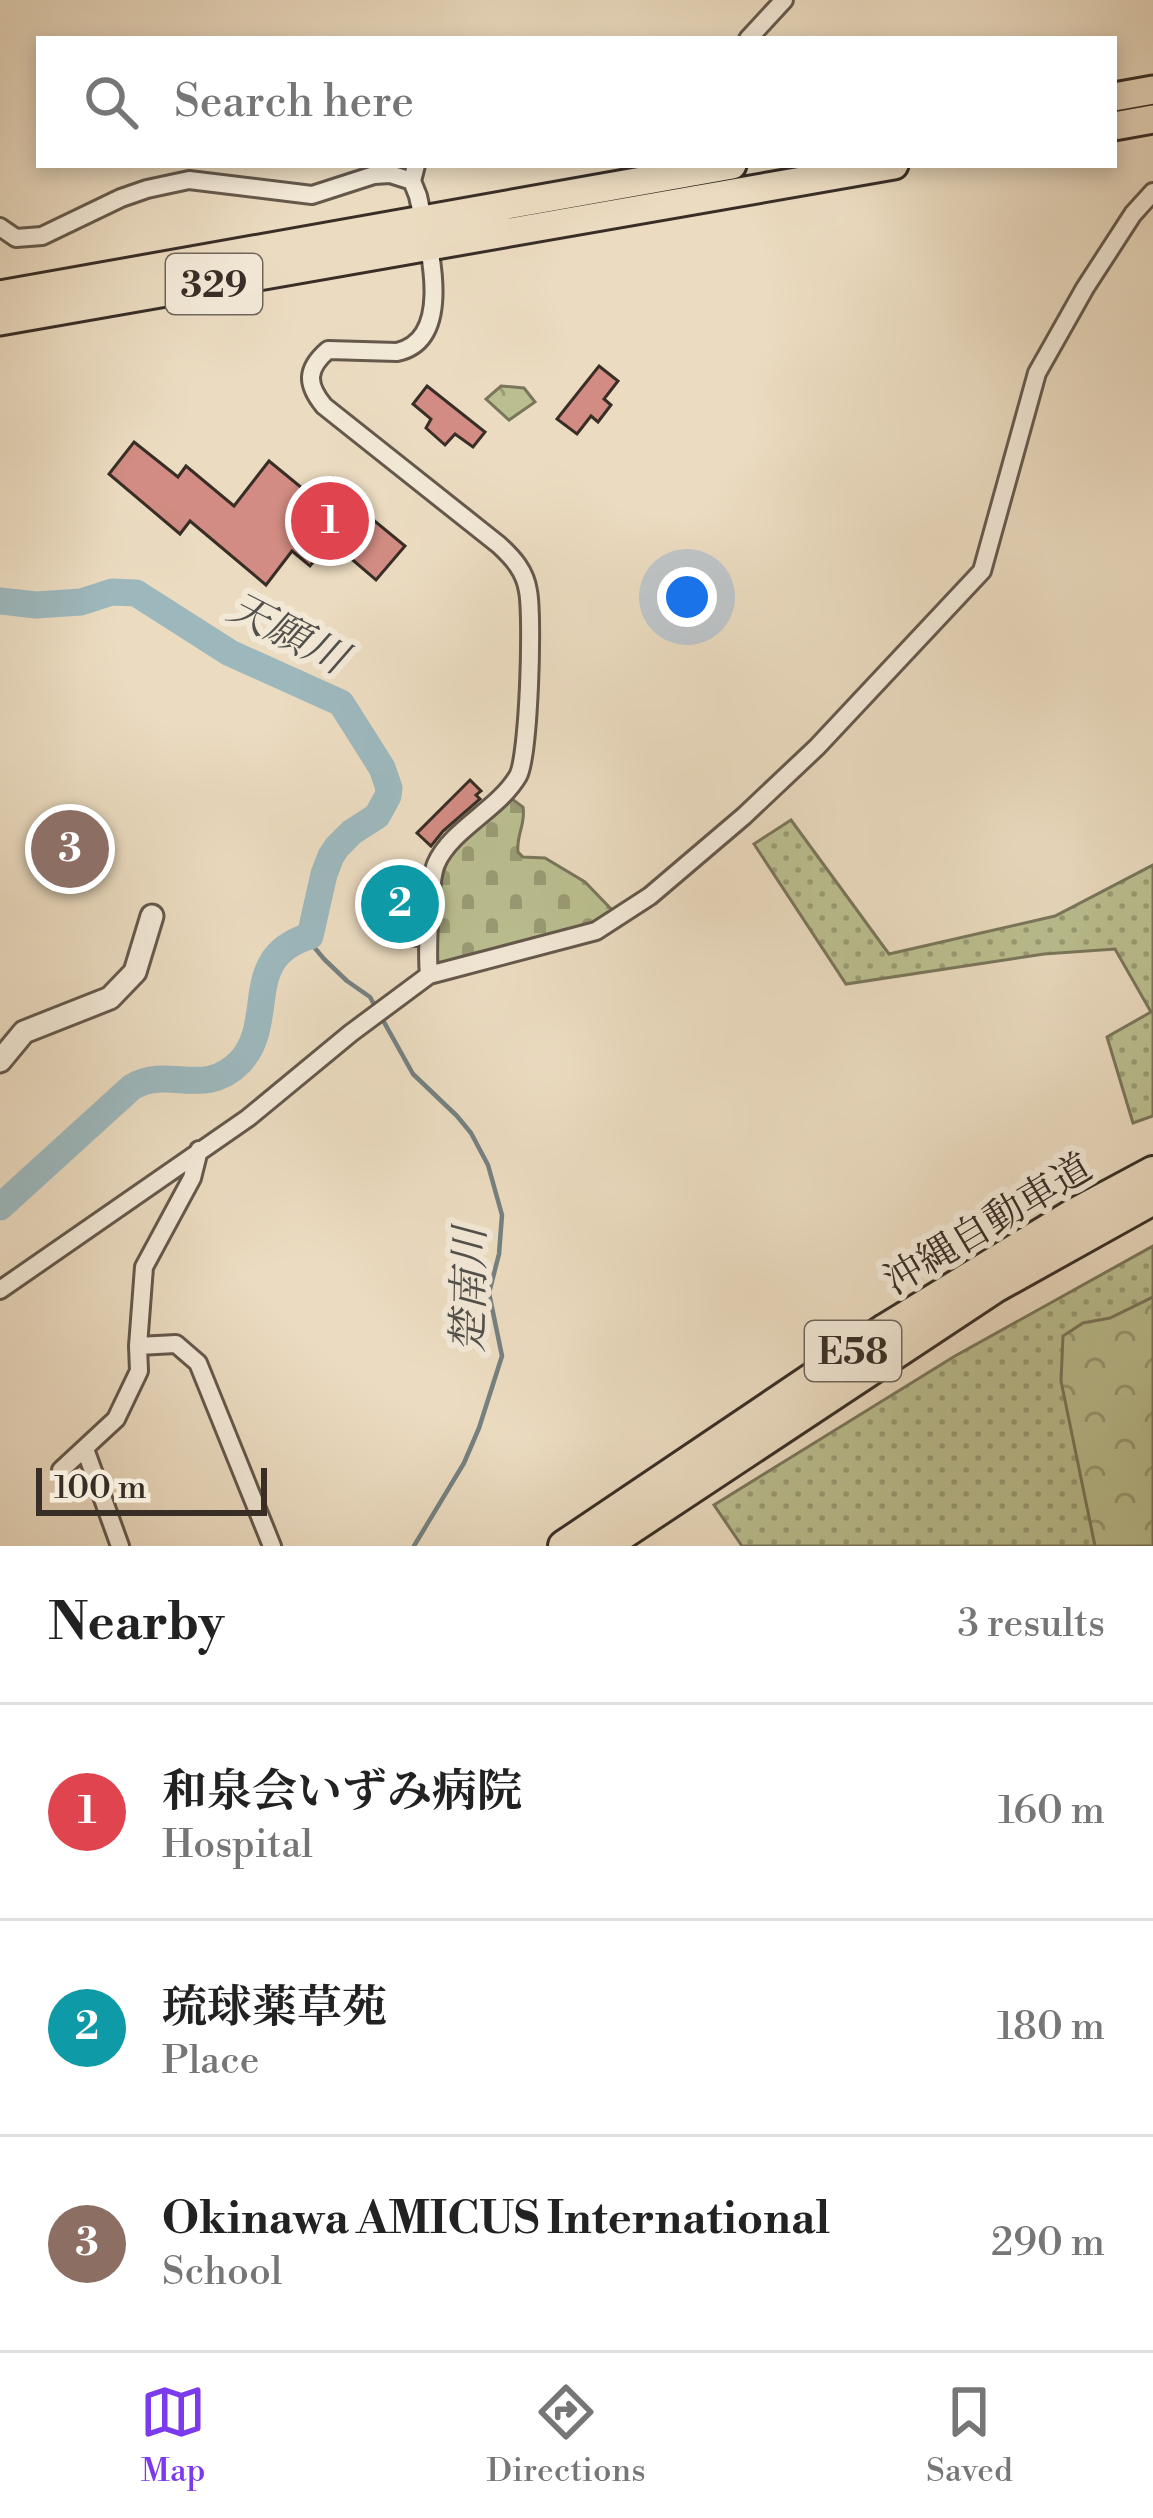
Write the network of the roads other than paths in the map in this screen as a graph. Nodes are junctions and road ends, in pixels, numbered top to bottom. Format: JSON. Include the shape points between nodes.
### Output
{"nodes":[{"id":1,"x":784,"y":0,"type":"edge"},
{"id":2,"x":751,"y":36,"type":"edge"},
{"id":3,"x":1153,"y":90,"type":"edge"},
{"id":4,"x":1117,"y":96,"type":"edge"},
{"id":5,"x":1153,"y":119,"type":"edge"},
{"id":6,"x":1117,"y":125,"type":"edge"},
{"id":7,"x":719,"y":168,"type":"edge"},
{"id":8,"x":874,"y":168,"type":"edge"},
{"id":9,"x":414,"y":173,"type":"edge"},
{"id":10,"x":1153,"y":192,"type":"edge"},
{"id":11,"x":0,"y":227,"type":"edge"},
{"id":12,"x":426,"y":234,"type":"junction"},
{"id":13,"x":0,"y":295,"type":"edge"},
{"id":14,"x":0,"y":321,"type":"edge"},
{"id":15,"x":152,"y":916,"type":"dead end"},
{"id":16,"x":429,"y":975,"type":"junction"},
{"id":17,"x":0,"y":1061,"type":"edge"},
{"id":18,"x":199,"y":1150,"type":"junction"},
{"id":19,"x":1153,"y":1172,"type":"edge"},
{"id":20,"x":1153,"y":1199,"type":"edge"},
{"id":21,"x":0,"y":1290,"type":"edge"},
{"id":22,"x":138,"y":1346,"type":"junction"},
{"id":23,"x":85,"y":1450,"type":"junction"},
{"id":24,"x":61,"y":1470,"type":"dead end"},
{"id":25,"x":119,"y":1546,"type":"edge"},
{"id":26,"x":272,"y":1546,"type":"edge"},
{"id":27,"x":564,"y":1546,"type":"edge"},
{"id":28,"x":604,"y":1546,"type":"edge"}],
"edges":[{"from":1,"to":2,"type":"street"},
{"from":3,"to":4,"type":"highway"},
{"from":5,"to":6,"type":"highway"},
{"from":7,"to":12,"type":"highway","number":"329"},
{"from":8,"to":12,"type":"highway","number":"329"},
{"from":9,"to":11,"type":"street","via":[[312,195],[189,181],[121,198],[42,236],[16,238]]},
{"from":9,"to":12,"type":"street"},
{"from":10,"to":16,"type":"street","via":[[1037,373],[982,571],[817,747],[650,896],[596,931]]},
{"from":12,"to":13,"type":"highway","number":"329"},
{"from":12,"to":14,"type":"highway","number":"329"},
{"from":12,"to":16,"type":"street","via":[[434,302],[414,345],[384,353],[328,350],[310,377],[324,406],[499,545],[528,587],[521,770],[434,867]]},
{"from":15,"to":17,"type":"street","via":[[135,972],[110,998],[24,1032]]},
{"from":16,"to":18,"type":"street"},
{"from":18,"to":21,"type":"street"},
{"from":18,"to":22,"type":"street","via":[[193,1178],[145,1267]]},
{"from":19,"to":27,"type":"highway","name":"沖縄自動車道","number":"E58","via":[[886,1329]]},
{"from":20,"to":28,"type":"highway","name":"沖縄自動車道","number":"E58","via":[[995,1287]]},
{"from":22,"to":23,"type":"street","via":[[139,1371],[116,1419]]},
{"from":22,"to":26,"type":"street","via":[[176,1344],[198,1363]]},
{"from":23,"to":24,"type":"street"},
{"from":23,"to":25,"type":"street"}]}
